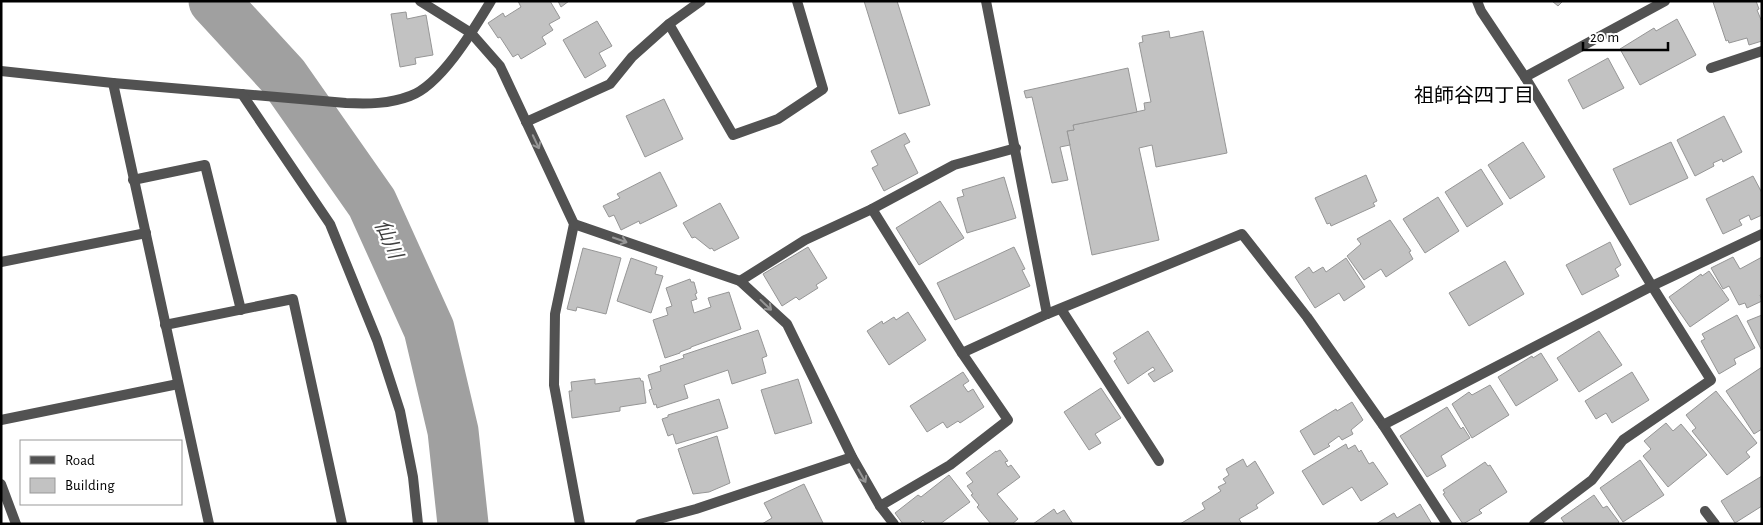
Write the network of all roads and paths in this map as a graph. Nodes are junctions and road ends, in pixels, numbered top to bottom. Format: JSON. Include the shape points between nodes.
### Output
{"nodes":[{"id":1,"x":420,"y":1,"type":"edge"},
{"id":2,"x":491,"y":1,"type":"edge"},
{"id":3,"x":702,"y":1,"type":"edge"},
{"id":4,"x":797,"y":1,"type":"edge"},
{"id":5,"x":986,"y":1,"type":"edge"},
{"id":6,"x":1477,"y":1,"type":"edge"},
{"id":7,"x":1665,"y":1,"type":"edge"},
{"id":8,"x":669,"y":24,"type":"junction"},
{"id":9,"x":471,"y":33,"type":"junction"},
{"id":10,"x":1762,"y":51,"type":"edge"},
{"id":11,"x":1711,"y":68,"type":"dead end"},
{"id":12,"x":1,"y":71,"type":"edge"},
{"id":13,"x":1525,"y":77,"type":"junction"},
{"id":14,"x":113,"y":83,"type":"junction"},
{"id":15,"x":242,"y":94,"type":"junction"},
{"id":16,"x":526,"y":122,"type":"junction"},
{"id":17,"x":1016,"y":148,"type":"junction"},
{"id":18,"x":134,"y":180,"type":"junction"},
{"id":19,"x":872,"y":209,"type":"junction"},
{"id":20,"x":574,"y":224,"type":"junction"},
{"id":21,"x":146,"y":233,"type":"junction"},
{"id":22,"x":1762,"y":234,"type":"edge"},
{"id":23,"x":1,"y":262,"type":"edge"},
{"id":24,"x":740,"y":281,"type":"junction"},
{"id":25,"x":1652,"y":286,"type":"junction"},
{"id":26,"x":1061,"y":309,"type":"junction"},
{"id":27,"x":241,"y":310,"type":"junction"},
{"id":28,"x":1047,"y":314,"type":"junction"},
{"id":29,"x":166,"y":325,"type":"junction"},
{"id":30,"x":962,"y":353,"type":"junction"},
{"id":31,"x":178,"y":384,"type":"junction"},
{"id":32,"x":1,"y":420,"type":"edge"},
{"id":33,"x":1383,"y":425,"type":"junction"},
{"id":34,"x":852,"y":457,"type":"junction"},
{"id":35,"x":1160,"y":461,"type":"dead end"},
{"id":36,"x":1,"y":484,"type":"edge"},
{"id":37,"x":880,"y":506,"type":"junction"},
{"id":38,"x":1705,"y":512,"type":"dead end"},
{"id":39,"x":16,"y":524,"type":"edge"},
{"id":40,"x":209,"y":524,"type":"edge"},
{"id":41,"x":342,"y":524,"type":"edge"},
{"id":42,"x":418,"y":524,"type":"edge"},
{"id":43,"x":580,"y":524,"type":"edge"},
{"id":44,"x":640,"y":524,"type":"edge"},
{"id":45,"x":894,"y":524,"type":"edge"},
{"id":46,"x":1447,"y":524,"type":"edge"},
{"id":47,"x":1534,"y":524,"type":"edge"},
{"id":48,"x":1715,"y":524,"type":"edge"}],
"edges":[{"from":1,"to":9,"type":"street"},
{"from":2,"to":9,"type":"street"},
{"from":3,"to":8,"type":"street"},
{"from":4,"to":8,"type":"street","via":[[823,89],[778,119],[733,135]]},
{"from":5,"to":17,"type":"street"},
{"from":6,"to":13,"type":"street"},
{"from":7,"to":13,"type":"street"},
{"from":8,"to":16,"type":"street","via":[[632,57],[610,84]]},
{"from":9,"to":15,"type":"street","via":[[426,88],[394,101],[336,103]]},
{"from":9,"to":16,"type":"street","via":[[500,66]]},
{"from":10,"to":11,"type":"street"},
{"from":12,"to":14,"type":"street"},
{"from":13,"to":25,"type":"street"},
{"from":14,"to":15,"type":"street"},
{"from":14,"to":18,"type":"street"},
{"from":15,"to":42,"type":"street","via":[[330,224],[377,340],[400,411]]},
{"from":16,"to":20,"type":"street","one_way":true},
{"from":17,"to":19,"type":"street","via":[[954,165]]},
{"from":17,"to":28,"type":"street"},
{"from":18,"to":21,"type":"street"},
{"from":18,"to":27,"type":"street","via":[[205,165]]},
{"from":19,"to":24,"type":"street","via":[[805,240]]},
{"from":19,"to":30,"type":"street"},
{"from":20,"to":24,"type":"street","one_way":true},
{"from":20,"to":43,"type":"street","via":[[554,314],[554,385]]},
{"from":21,"to":23,"type":"street"},
{"from":21,"to":29,"type":"street"},
{"from":22,"to":25,"type":"street"},
{"from":24,"to":34,"type":"street","one_way":true,"via":[[787,324]]},
{"from":25,"to":33,"type":"street"},
{"from":25,"to":47,"type":"street","via":[[1711,380],[1623,440],[1592,480]]},
{"from":26,"to":28,"type":"street"},
{"from":26,"to":33,"type":"street","via":[[1242,234],[1307,317]]},
{"from":26,"to":35,"type":"street"},
{"from":27,"to":29,"type":"street"},
{"from":27,"to":41,"type":"street","via":[[293,299]]},
{"from":28,"to":30,"type":"street"},
{"from":29,"to":31,"type":"street"},
{"from":30,"to":37,"type":"street","via":[[1008,420],[950,465]]},
{"from":31,"to":32,"type":"street"},
{"from":31,"to":40,"type":"street"},
{"from":33,"to":46,"type":"street"},
{"from":34,"to":37,"type":"street","one_way":true},
{"from":34,"to":44,"type":"street","via":[[696,509]]},
{"from":36,"to":39,"type":"street"},
{"from":37,"to":45,"type":"street"},
{"from":38,"to":48,"type":"street"}]}
